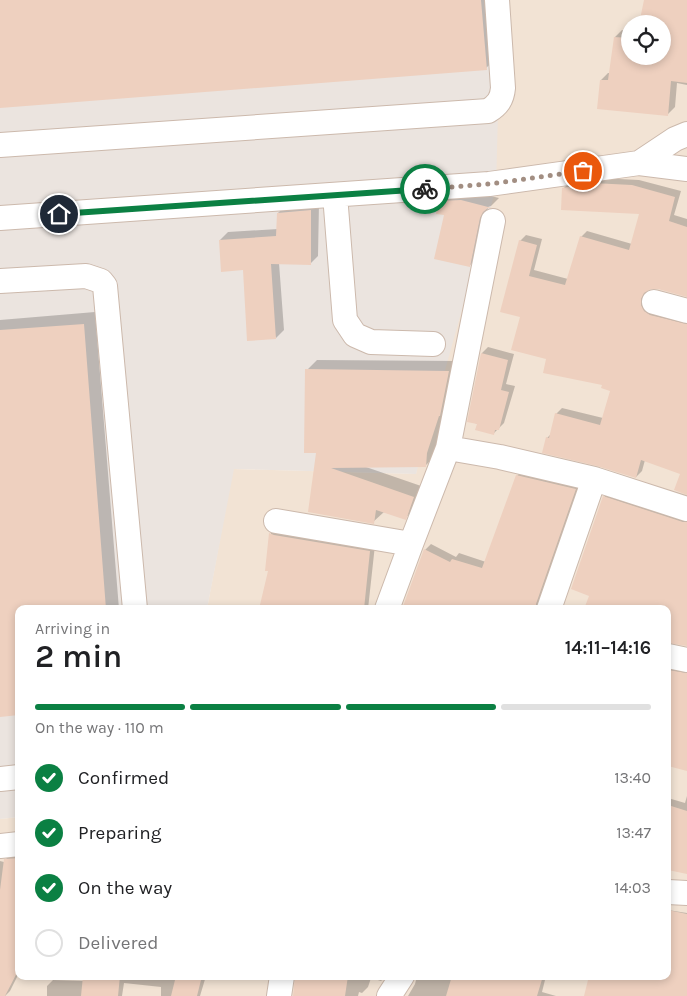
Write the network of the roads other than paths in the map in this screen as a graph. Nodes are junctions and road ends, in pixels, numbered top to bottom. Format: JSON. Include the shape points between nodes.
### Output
{"nodes":[{"id":1,"x":498,"y":0,"type":"edge"},
{"id":2,"x":687,"y":134,"type":"edge"},
{"id":3,"x":0,"y":146,"type":"edge"},
{"id":4,"x":639,"y":163,"type":"junction"},
{"id":5,"x":687,"y":169,"type":"edge"},
{"id":6,"x":335,"y":195,"type":"junction"},
{"id":7,"x":0,"y":218,"type":"edge"},
{"id":8,"x":493,"y":221,"type":"dead end"},
{"id":9,"x":0,"y":281,"type":"edge"},
{"id":10,"x":654,"y":302,"type":"dead end"},
{"id":11,"x":687,"y":311,"type":"edge"},
{"id":12,"x":433,"y":344,"type":"dead end"},
{"id":13,"x":448,"y":448,"type":"junction"},
{"id":14,"x":594,"y":480,"type":"junction"},
{"id":15,"x":687,"y":509,"type":"edge"},
{"id":16,"x":276,"y":521,"type":"dead end"},
{"id":17,"x":411,"y":544,"type":"junction"},
{"id":18,"x":136,"y":605,"type":"edge"},
{"id":19,"x":388,"y":605,"type":"edge"},
{"id":20,"x":549,"y":605,"type":"edge"},
{"id":21,"x":671,"y":657,"type":"edge"},
{"id":22,"x":687,"y":660,"type":"edge"},
{"id":23,"x":15,"y":777,"type":"edge"},
{"id":24,"x":0,"y":779,"type":"edge"},
{"id":25,"x":15,"y":844,"type":"edge"},
{"id":26,"x":0,"y":846,"type":"edge"},
{"id":27,"x":671,"y":892,"type":"edge"},
{"id":28,"x":687,"y":893,"type":"edge"},
{"id":29,"x":281,"y":980,"type":"edge"},
{"id":30,"x":399,"y":980,"type":"edge"},
{"id":31,"x":279,"y":996,"type":"edge"},
{"id":32,"x":389,"y":996,"type":"edge"}],
"edges":[{"from":1,"to":3,"type":"street","via":[[503,88],[499,102],[488,111]]},
{"from":2,"to":4,"type":"street"},
{"from":4,"to":5,"type":"street"},
{"from":4,"to":6,"type":"street","via":[[489,184]]},
{"from":6,"to":7,"type":"street"},
{"from":6,"to":12,"type":"street","via":[[345,320],[350,328],[355,335],[371,342]]},
{"from":8,"to":13,"type":"street"},
{"from":9,"to":18,"type":"street","via":[[86,276],[101,281],[105,286]]},
{"from":10,"to":11,"type":"street"},
{"from":13,"to":14,"type":"street"},
{"from":13,"to":17,"type":"street"},
{"from":14,"to":15,"type":"street"},
{"from":14,"to":20,"type":"street"},
{"from":16,"to":17,"type":"street"},
{"from":17,"to":19,"type":"street"},
{"from":21,"to":22,"type":"street"},
{"from":23,"to":24,"type":"street"},
{"from":25,"to":26,"type":"street"},
{"from":27,"to":28,"type":"street"},
{"from":29,"to":31,"type":"street"},
{"from":30,"to":32,"type":"street"}]}
